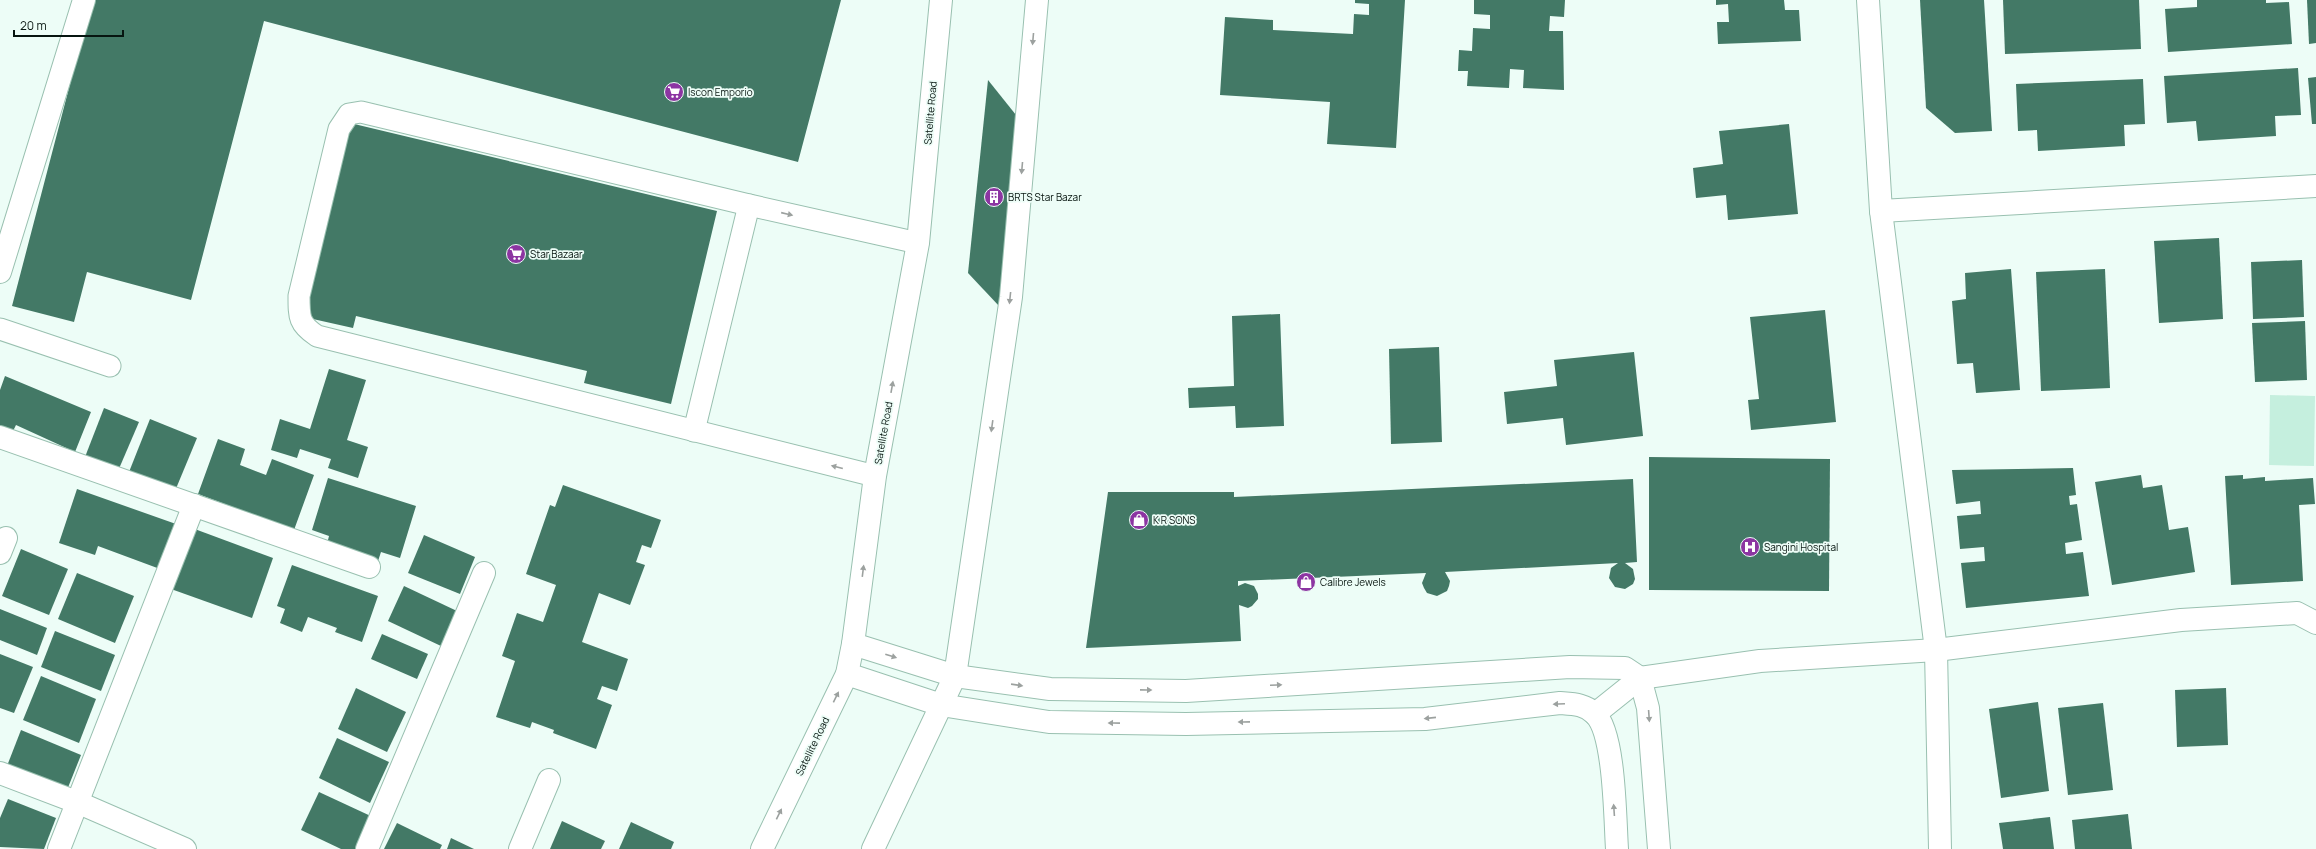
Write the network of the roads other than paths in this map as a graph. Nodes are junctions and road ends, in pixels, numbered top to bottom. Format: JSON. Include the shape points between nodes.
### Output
{"nodes":[{"id":1,"x":84,"y":0,"type":"edge"},
{"id":2,"x":941,"y":0,"type":"edge"},
{"id":3,"x":1037,"y":0,"type":"edge"},
{"id":4,"x":1868,"y":0,"type":"edge"},
{"id":5,"x":2316,"y":186,"type":"edge"},
{"id":6,"x":749,"y":205,"type":"junction"},
{"id":7,"x":1882,"y":211,"type":"junction"},
{"id":8,"x":918,"y":243,"type":"junction"},
{"id":9,"x":0,"y":272,"type":"edge"},
{"id":10,"x":0,"y":328,"type":"edge"},
{"id":11,"x":110,"y":366,"type":"dead end"},
{"id":12,"x":694,"y":431,"type":"junction"},
{"id":13,"x":0,"y":437,"type":"edge"},
{"id":14,"x":875,"y":476,"type":"junction"},
{"id":15,"x":194,"y":505,"type":"junction"},
{"id":16,"x":369,"y":567,"type":"dead end"},
{"id":17,"x":484,"y":573,"type":"dead end"},
{"id":18,"x":2316,"y":622,"type":"edge"},
{"id":19,"x":853,"y":644,"type":"junction"},
{"id":20,"x":1936,"y":650,"type":"junction"},
{"id":21,"x":847,"y":674,"type":"junction"},
{"id":22,"x":955,"y":676,"type":"junction"},
{"id":23,"x":1640,"y":678,"type":"junction"},
{"id":24,"x":941,"y":705,"type":"junction"},
{"id":25,"x":1595,"y":714,"type":"junction"},
{"id":26,"x":0,"y":774,"type":"edge"},
{"id":27,"x":549,"y":780,"type":"dead end"},
{"id":28,"x":79,"y":802,"type":"junction"},
{"id":29,"x":59,"y":849,"type":"edge"},
{"id":30,"x":185,"y":849,"type":"edge"},
{"id":31,"x":367,"y":849,"type":"edge"},
{"id":32,"x":520,"y":849,"type":"edge"},
{"id":33,"x":762,"y":849,"type":"edge"},
{"id":34,"x":873,"y":849,"type":"edge"},
{"id":35,"x":1617,"y":849,"type":"edge"},
{"id":36,"x":1659,"y":849,"type":"edge"},
{"id":37,"x":1940,"y":849,"type":"edge"}],
"edges":[{"from":1,"to":9,"type":"street"},
{"from":2,"to":8,"type":"street","name":"Satellite Road"},
{"from":3,"to":22,"type":"street","one_way":true,"via":[[1011,297]]},
{"from":4,"to":7,"type":"street"},
{"from":5,"to":7,"type":"street"},
{"from":6,"to":8,"type":"lane","one_way":true},
{"from":6,"to":12,"type":"lane"},
{"from":6,"to":12,"type":"lane","via":[[371,113],[349,114],[339,128],[299,296],[299,313],[303,326],[318,336]]},
{"from":7,"to":20,"type":"street"},
{"from":14,"to":8,"type":"street","name":"Satellite Road","one_way":true},
{"from":10,"to":11,"type":"lane"},
{"from":14,"to":12,"type":"lane","one_way":true},
{"from":13,"to":15,"type":"street"},
{"from":19,"to":14,"type":"street","name":"Satellite Road","one_way":true},
{"from":15,"to":16,"type":"street"},
{"from":15,"to":28,"type":"street"},
{"from":17,"to":31,"type":"street"},
{"from":18,"to":20,"type":"street","via":[[2297,613],[2181,620]]},
{"from":19,"to":21,"type":"street","name":"Satellite Road"},
{"from":19,"to":22,"type":"street","one_way":true},
{"from":20,"to":23,"type":"street","via":[[1760,661]]},
{"from":20,"to":37,"type":"street"},
{"from":21,"to":24,"type":"street"},
{"from":33,"to":21,"type":"street","name":"Satellite Road","one_way":true},
{"from":22,"to":23,"type":"street","one_way":true,"via":[[1050,689],[1186,691],[1570,667],[1625,668]]},
{"from":22,"to":24,"type":"street"},
{"from":23,"to":25,"type":"street"},
{"from":23,"to":36,"type":"street","one_way":true,"via":[[1648,708]]},
{"from":25,"to":24,"type":"street","one_way":true,"via":[[1581,705],[1560,703],[1425,718],[1148,723],[1049,722]]},
{"from":24,"to":34,"type":"street"},
{"from":35,"to":25,"type":"street","one_way":true,"via":[[1611,764],[1604,732]]},
{"from":26,"to":28,"type":"street"},
{"from":27,"to":32,"type":"street"},
{"from":28,"to":29,"type":"street"},
{"from":28,"to":30,"type":"street"}]}
